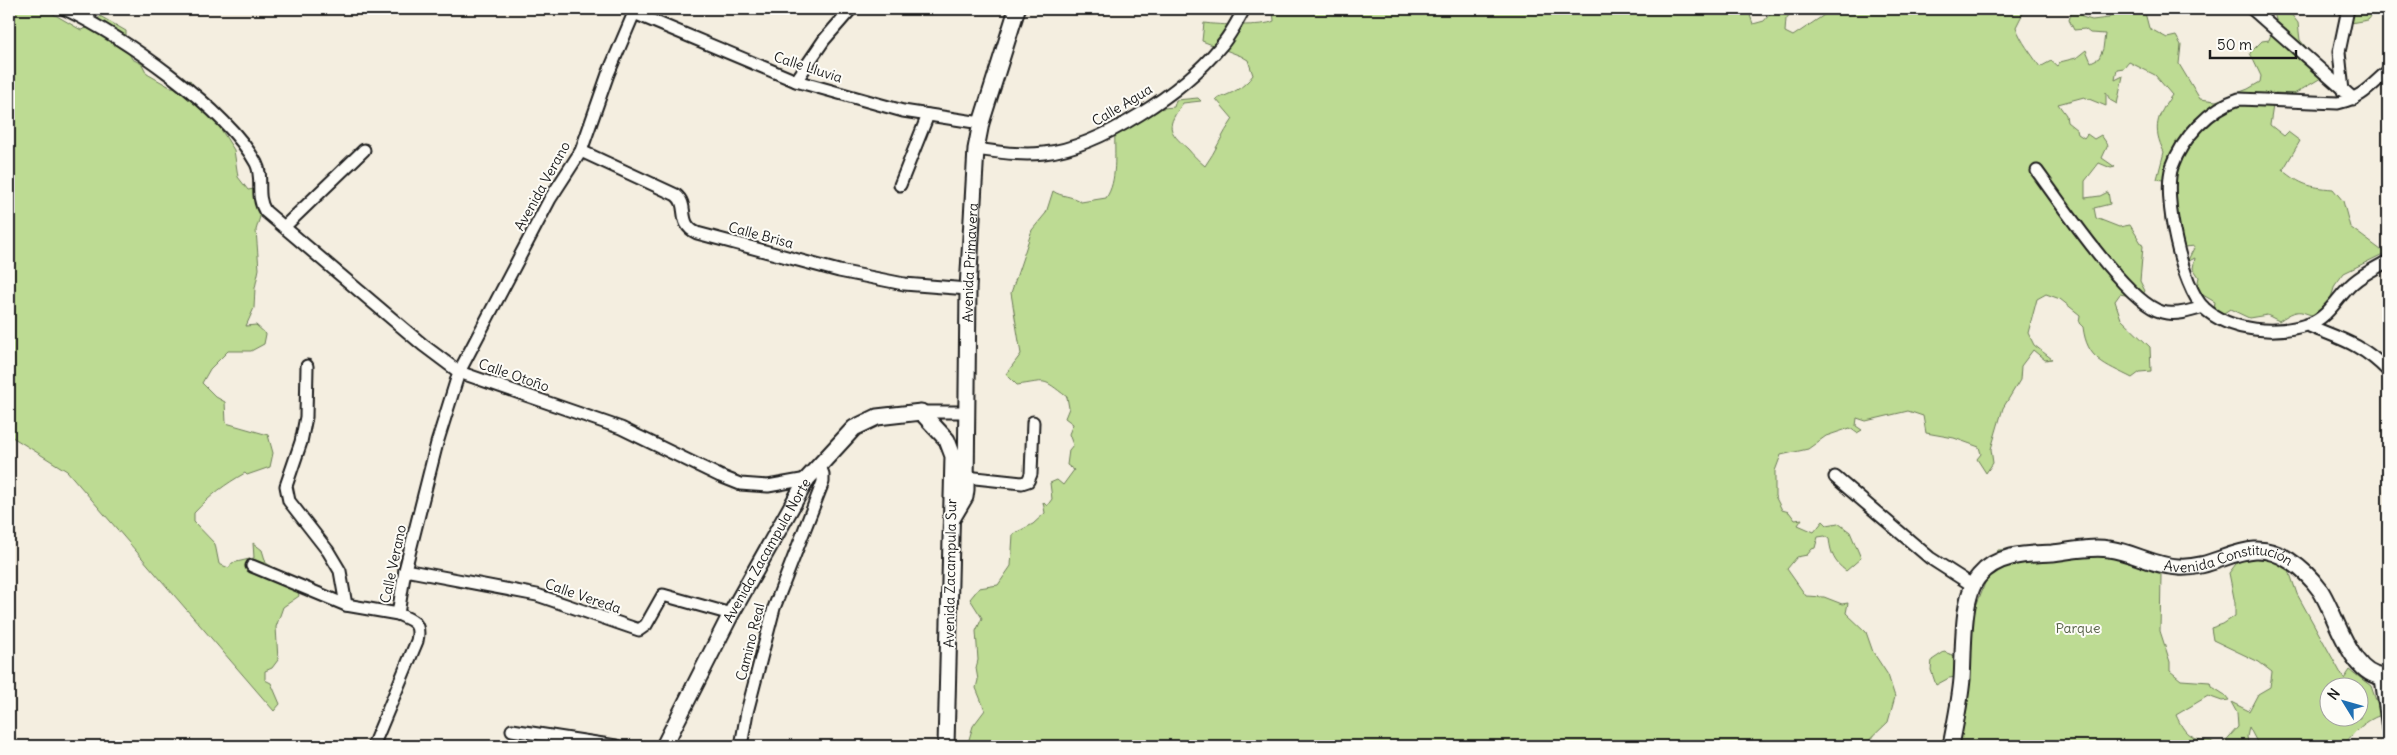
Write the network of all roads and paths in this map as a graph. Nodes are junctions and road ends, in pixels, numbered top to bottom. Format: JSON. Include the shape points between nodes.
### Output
{"nodes":[{"id":1,"x":65,"y":9,"type":"edge"},
{"id":2,"x":94,"y":9,"type":"edge"},
{"id":3,"x":851,"y":9,"type":"edge"},
{"id":4,"x":1017,"y":9,"type":"edge"},
{"id":5,"x":1244,"y":9,"type":"edge"},
{"id":6,"x":2252,"y":9,"type":"edge"},
{"id":7,"x":2348,"y":9,"type":"edge"},
{"id":8,"x":635,"y":11,"type":"edge"},
{"id":9,"x":86,"y":19,"type":"junction"},
{"id":10,"x":2387,"y":72,"type":"edge"},
{"id":11,"x":796,"y":82,"type":"junction"},
{"id":12,"x":2343,"y":91,"type":"junction"},
{"id":13,"x":2354,"y":99,"type":"junction"},
{"id":14,"x":928,"y":115,"type":"junction"},
{"id":15,"x":981,"y":123,"type":"junction"},
{"id":16,"x":976,"y":149,"type":"junction"},
{"id":17,"x":364,"y":150,"type":"dead end"},
{"id":18,"x":581,"y":151,"type":"junction"},
{"id":19,"x":2037,"y":170,"type":"dead end"},
{"id":20,"x":900,"y":185,"type":"dead end"},
{"id":21,"x":284,"y":227,"type":"junction"},
{"id":22,"x":2388,"y":261,"type":"edge"},
{"id":23,"x":968,"y":289,"type":"junction"},
{"id":24,"x":2203,"y":307,"type":"junction"},
{"id":25,"x":2307,"y":325,"type":"junction"},
{"id":26,"x":307,"y":366,"type":"dead end"},
{"id":27,"x":2388,"y":371,"type":"edge"},
{"id":28,"x":459,"y":372,"type":"junction"},
{"id":29,"x":921,"y":412,"type":"junction"},
{"id":30,"x":968,"y":412,"type":"junction"},
{"id":31,"x":1033,"y":422,"type":"dead end"},
{"id":32,"x":819,"y":464,"type":"junction"},
{"id":33,"x":966,"y":477,"type":"junction"},
{"id":34,"x":1835,"y":477,"type":"dead end"},
{"id":35,"x":807,"y":479,"type":"junction"},
{"id":36,"x":952,"y":520,"type":"junction"},
{"id":37,"x":252,"y":566,"type":"dead end"},
{"id":38,"x":405,"y":570,"type":"junction"},
{"id":39,"x":1972,"y":585,"type":"junction"},
{"id":40,"x":346,"y":605,"type":"junction"},
{"id":41,"x":398,"y":614,"type":"junction"},
{"id":42,"x":731,"y":614,"type":"junction"},
{"id":43,"x":2384,"y":677,"type":"edge"},
{"id":44,"x":2388,"y":729,"type":"edge"},
{"id":45,"x":512,"y":730,"type":"dead end"},
{"id":46,"x":373,"y":746,"type":"edge"},
{"id":47,"x":616,"y":746,"type":"edge"},
{"id":48,"x":664,"y":746,"type":"edge"},
{"id":49,"x":742,"y":746,"type":"edge"},
{"id":50,"x":946,"y":746,"type":"edge"},
{"id":51,"x":1951,"y":746,"type":"edge"}],
"edges":[{"from":1,"to":9,"type":"street"},
{"from":2,"to":9,"type":"street"},
{"from":3,"to":11,"type":"street","via":[[824,40]]},
{"from":4,"to":15,"type":"main road","name":"Avenida Primavera"},
{"from":5,"to":16,"type":"street","name":"Calle Agua","via":[[1221,47],[1188,79],[1142,113],[1099,137],[1031,155]]},
{"from":6,"to":12,"type":"street"},
{"from":7,"to":12,"type":"street","via":[[2338,52]]},
{"from":8,"to":11,"type":"street","name":"Calle Lluvia"},
{"from":8,"to":18,"type":"street","name":"Avenida Verano","via":[[608,74]]},
{"from":9,"to":21,"type":"street","name":"Calle Otoño","via":[[187,88],[228,127],[258,165],[259,199],[265,211]]},
{"from":10,"to":13,"type":"street","via":[[2372,88]]},
{"from":11,"to":14,"type":"street","name":"Calle Lluvia"},
{"from":12,"to":13,"type":"street"},
{"from":13,"to":24,"type":"street","via":[[2327,103],[2239,99],[2218,109],[2182,145],[2170,176],[2176,246]]},
{"from":14,"to":15,"type":"street","name":"Calle Lluvia"},
{"from":14,"to":20,"type":"street"},
{"from":15,"to":16,"type":"main road","name":"Avenida Primavera"},
{"from":16,"to":23,"type":"main road","name":"Avenida Primavera"},
{"from":17,"to":21,"type":"street"},
{"from":18,"to":23,"type":"street","name":"Calle Brisa","via":[[676,195],[681,200],[684,222],[697,233],[839,271],[904,284]]},
{"from":18,"to":28,"type":"street","name":"Avenida Verano","via":[[550,199]]},
{"from":19,"to":24,"type":"street","via":[[2100,257],[2146,304],[2162,312],[2190,312]]},
{"from":21,"to":28,"type":"street","name":"Calle Otoño","via":[[422,345]]},
{"from":22,"to":25,"type":"street","via":[[2357,279],[2321,318]]},
{"from":23,"to":30,"type":"main road","name":"Avenida Primavera"},
{"from":24,"to":25,"type":"street","via":[[2241,327],[2266,329]]},
{"from":25,"to":27,"type":"street","via":[[2356,344]]},
{"from":26,"to":40,"type":"street","via":[[306,418],[286,486],[289,502],[340,571]]},
{"from":28,"to":35,"type":"street","name":"Calle Otoño","via":[[621,428],[740,484],[768,486]]},
{"from":28,"to":38,"type":"street","name":"Calle Verano"},
{"from":29,"to":30,"type":"street"},
{"from":29,"to":32,"type":"main road","name":"Avenida Zacampula Norte","via":[[891,414],[869,420],[854,428]]},
{"from":29,"to":36,"type":"main road","name":"Avenida Zacampula Sur","via":[[937,427],[951,448]]},
{"from":30,"to":33,"type":"main road","name":"Avenida Primavera"},
{"from":31,"to":33,"type":"street","via":[[1028,480],[1022,483]]},
{"from":32,"to":35,"type":"main road","name":"Avenida Zacampula Norte"},
{"from":32,"to":49,"type":"street","name":"Camino Real","via":[[823,482],[774,608],[746,712]]},
{"from":33,"to":36,"type":"main road","name":"Avenida Primavera","via":[[965,497]]},
{"from":34,"to":39,"type":"street","via":[[1923,553]]},
{"from":35,"to":42,"type":"main road","name":"Avenida Zacampula Norte"},
{"from":36,"to":50,"type":"main road","name":"Avenida Zacampula Sur"},
{"from":37,"to":40,"type":"street"},
{"from":38,"to":41,"type":"street","name":"Calle Verano"},
{"from":38,"to":42,"type":"street","name":"Calle Vereda","via":[[537,595],[639,630],[646,625],[663,595]]},
{"from":39,"to":43,"type":"main road","name":"Avenida Constitución","via":[[1983,572],[2008,558],[2029,553],[2108,548],[2178,567],[2208,563],[2244,550],[2270,550],[2295,565],[2320,591],[2355,658],[2368,672]]},
{"from":39,"to":51,"type":"main road"},
{"from":40,"to":41,"type":"street"},
{"from":41,"to":46,"type":"street","name":"Calle Verano","via":[[414,622],[419,630],[408,665]]},
{"from":42,"to":48,"type":"main road","name":"Avenida Zacampula Norte"},
{"from":43,"to":44,"type":"street"},
{"from":45,"to":47,"type":"street"}]}
